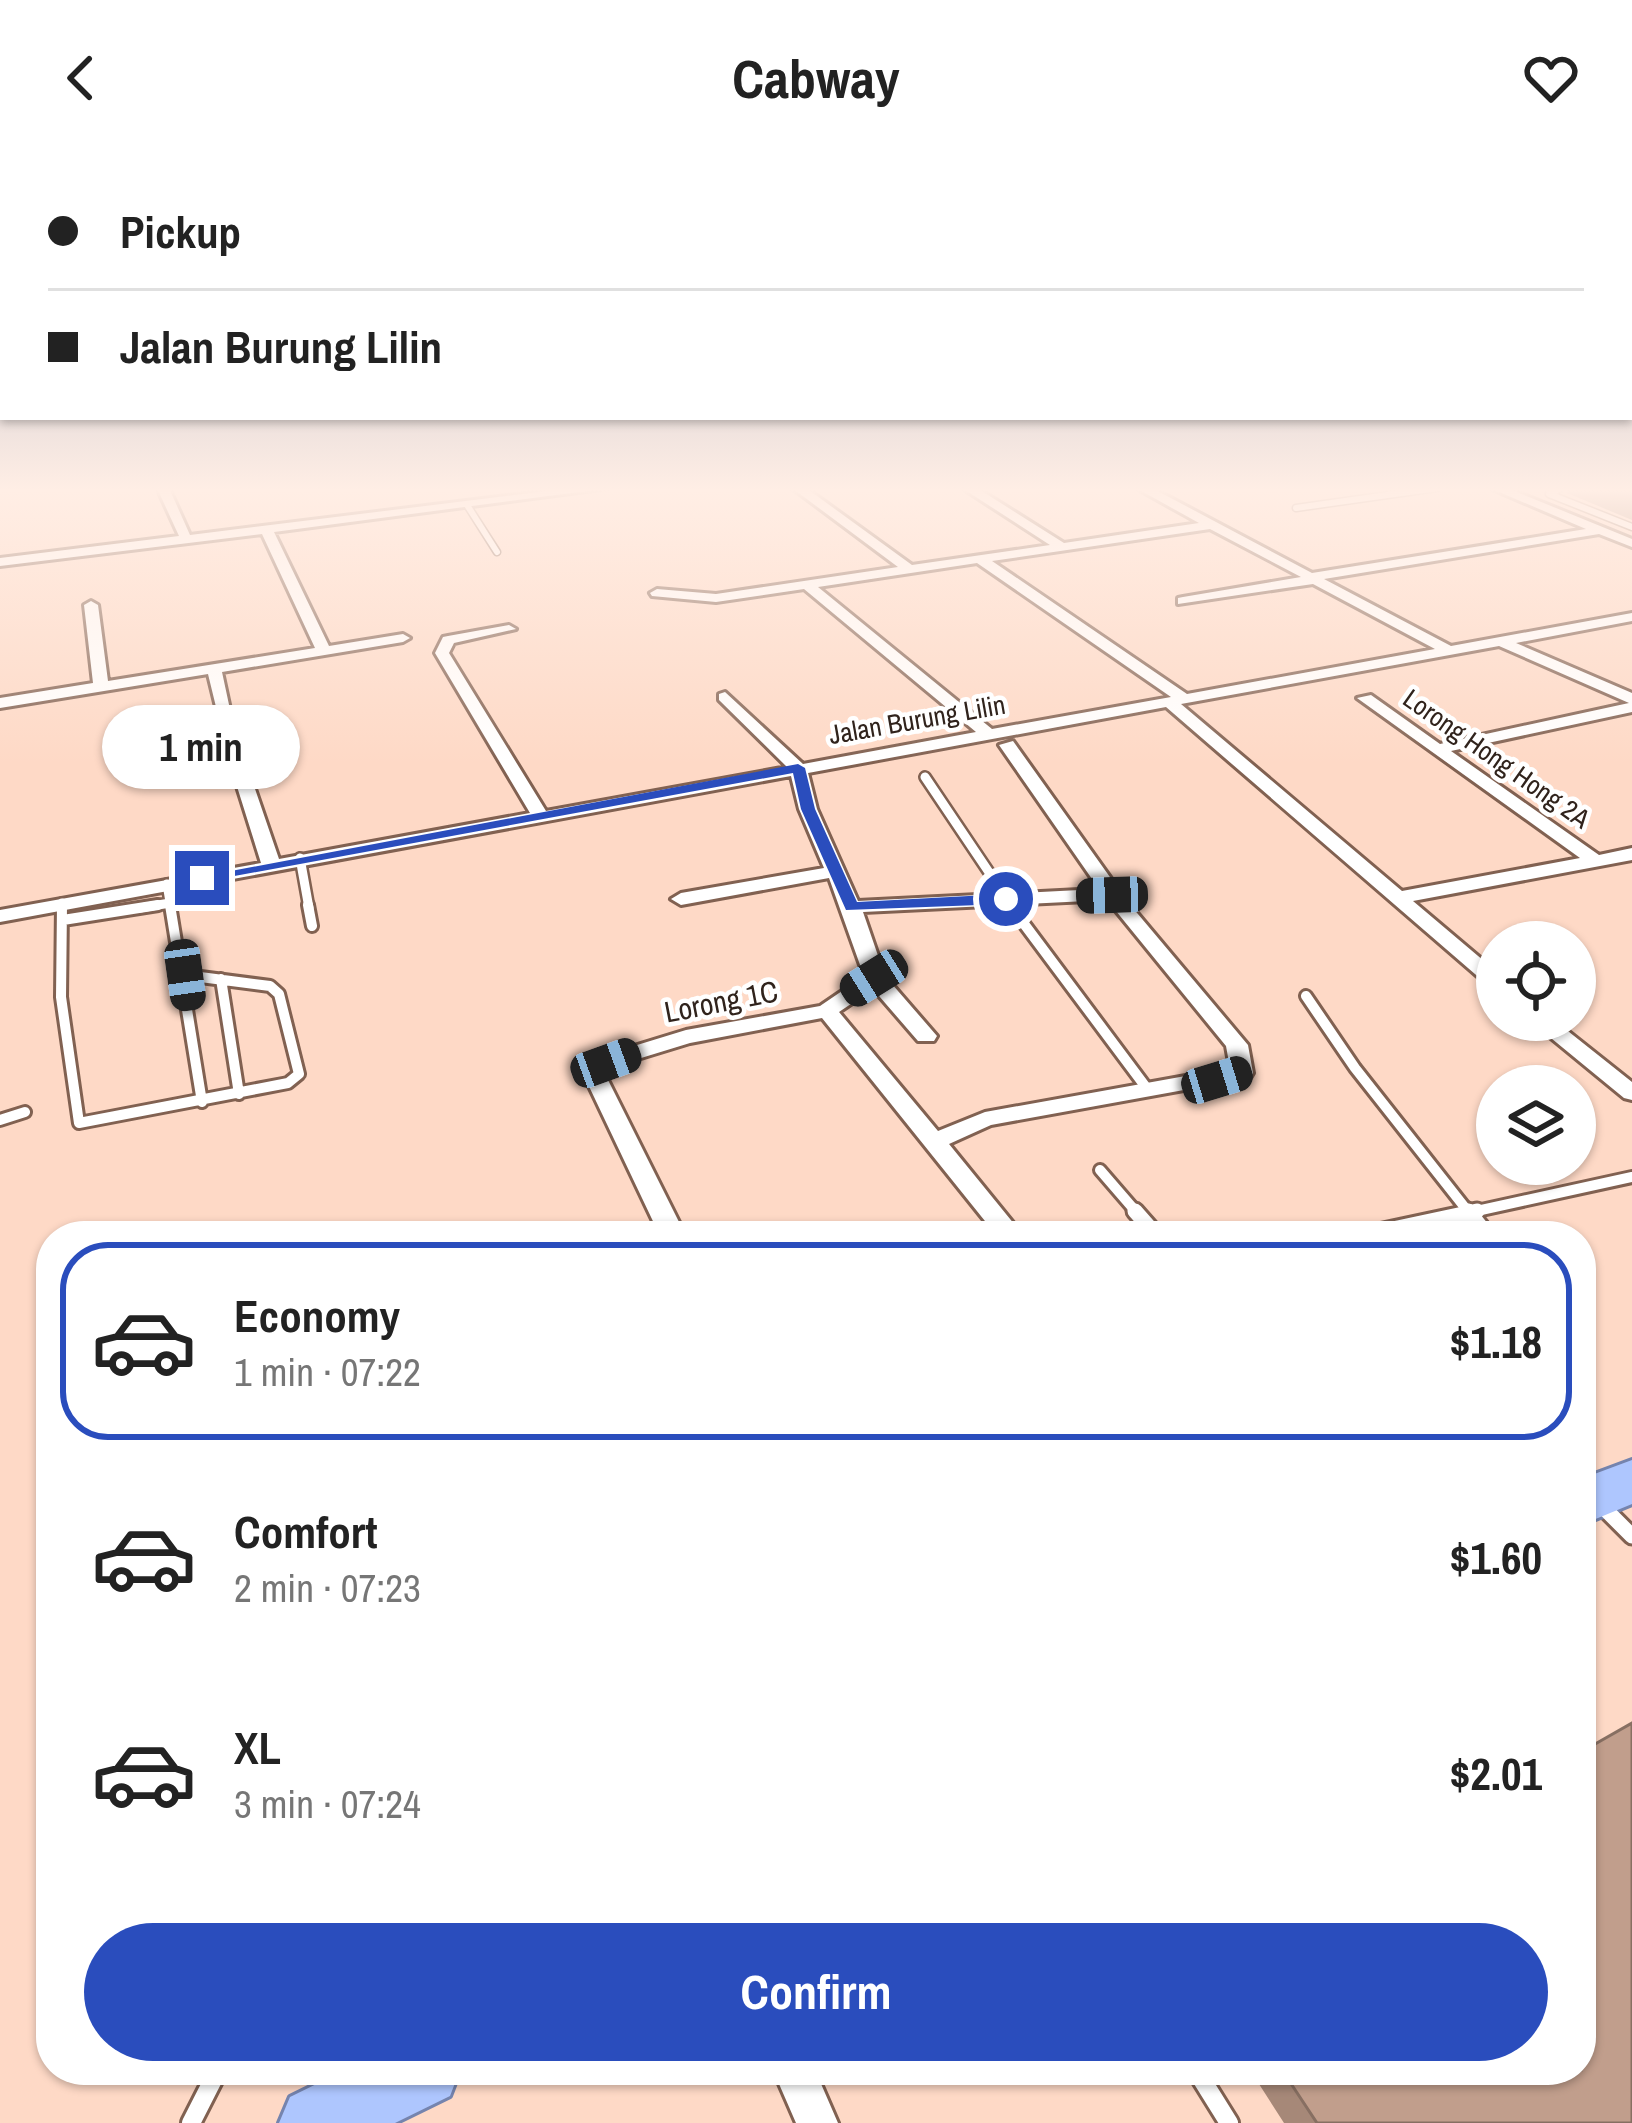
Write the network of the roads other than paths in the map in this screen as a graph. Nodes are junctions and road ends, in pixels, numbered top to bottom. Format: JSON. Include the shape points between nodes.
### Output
{"nodes":[{"id":1,"x":290,"y":580,"type":"edge"},
{"id":2,"x":848,"y":580,"type":"edge"},
{"id":3,"x":1009,"y":580,"type":"edge"},
{"id":4,"x":1304,"y":580,"type":"edge"},
{"id":5,"x":1317,"y":580,"type":"edge"},
{"id":6,"x":809,"y":586,"type":"junction"},
{"id":7,"x":658,"y":593,"type":"dead end"},
{"id":8,"x":1183,"y":601,"type":"dead end"},
{"id":9,"x":91,"y":605,"type":"dead end"},
{"id":10,"x":1632,"y":616,"type":"edge"},
{"id":11,"x":509,"y":629,"type":"dead end"},
{"id":12,"x":403,"y":638,"type":"dead end"},
{"id":13,"x":1503,"y":642,"type":"junction"},
{"id":14,"x":324,"y":651,"type":"junction"},
{"id":15,"x":1450,"y":651,"type":"junction"},
{"id":16,"x":214,"y":669,"type":"junction"},
{"id":17,"x":101,"y":687,"type":"junction"},
{"id":18,"x":725,"y":697,"type":"dead end"},
{"id":19,"x":1365,"y":698,"type":"dead end"},
{"id":20,"x":1176,"y":700,"type":"junction"},
{"id":21,"x":0,"y":703,"type":"edge"},
{"id":22,"x":1632,"y":703,"type":"edge"},
{"id":23,"x":225,"y":711,"type":"dead end"},
{"id":24,"x":997,"y":740,"type":"junction"},
{"id":25,"x":232,"y":745,"type":"dead end"},
{"id":26,"x":1438,"y":749,"type":"junction"},
{"id":27,"x":798,"y":768,"type":"junction"},
{"id":28,"x":925,"y":777,"type":"dead end"},
{"id":29,"x":540,"y":814,"type":"junction"},
{"id":30,"x":1632,"y":854,"type":"edge"},
{"id":31,"x":300,"y":858,"type":"junction"},
{"id":32,"x":1597,"y":862,"type":"junction"},
{"id":33,"x":271,"y":864,"type":"junction"},
{"id":34,"x":833,"y":872,"type":"junction"},
{"id":35,"x":168,"y":894,"type":"junction"},
{"id":36,"x":1112,"y":895,"type":"junction"},
{"id":37,"x":1398,"y":898,"type":"junction"},
{"id":38,"x":681,"y":899,"type":"dead end"},
{"id":39,"x":1006,"y":899,"type":"junction"},
{"id":40,"x":851,"y":907,"type":"junction"},
{"id":41,"x":62,"y":911,"type":"junction"},
{"id":42,"x":0,"y":916,"type":"edge"},
{"id":43,"x":312,"y":926,"type":"dead end"},
{"id":44,"x":1476,"y":965,"type":"edge"},
{"id":45,"x":185,"y":975,"type":"junction"},
{"id":46,"x":874,"y":978,"type":"junction"},
{"id":47,"x":221,"y":979,"type":"junction"},
{"id":48,"x":1306,"y":996,"type":"dead end"},
{"id":49,"x":827,"y":1011,"type":"junction"},
{"id":50,"x":926,"y":1036,"type":"dead end"},
{"id":51,"x":1566,"y":1041,"type":"edge"},
{"id":52,"x":1148,"y":1090,"type":"junction"},
{"id":53,"x":239,"y":1094,"type":"junction"},
{"id":54,"x":1632,"y":1094,"type":"edge"},
{"id":55,"x":202,"y":1102,"type":"junction"},
{"id":56,"x":25,"y":1112,"type":"dead end"},
{"id":57,"x":0,"y":1120,"type":"edge"},
{"id":58,"x":935,"y":1141,"type":"junction"},
{"id":59,"x":1100,"y":1170,"type":"dead end"},
{"id":60,"x":1632,"y":1177,"type":"edge"},
{"id":61,"x":1469,"y":1214,"type":"junction"},
{"id":62,"x":667,"y":1221,"type":"edge"},
{"id":63,"x":999,"y":1221,"type":"edge"},
{"id":64,"x":1144,"y":1221,"type":"edge"},
{"id":65,"x":1434,"y":1221,"type":"edge"},
{"id":66,"x":1475,"y":1221,"type":"edge"},
{"id":67,"x":1602,"y":1494,"type":"edge"},
{"id":68,"x":1632,"y":1537,"type":"edge"},
{"id":69,"x":210,"y":2085,"type":"edge"},
{"id":70,"x":393,"y":2085,"type":"edge"},
{"id":71,"x":801,"y":2085,"type":"edge"},
{"id":72,"x":1205,"y":2085,"type":"edge"},
{"id":73,"x":191,"y":2123,"type":"edge"},
{"id":74,"x":316,"y":2123,"type":"edge"},
{"id":75,"x":817,"y":2123,"type":"edge"},
{"id":76,"x":1229,"y":2123,"type":"edge"}],
"edges":[{"from":1,"to":14,"type":"street"},
{"from":2,"to":6,"type":"street"},
{"from":3,"to":20,"type":"street"},
{"from":4,"to":8,"type":"street"},
{"from":5,"to":15,"type":"street"},
{"from":6,"to":7,"type":"street","via":[[696,600]]},
{"from":6,"to":24,"type":"street"},
{"from":9,"to":17,"type":"street"},
{"from":10,"to":13,"type":"street","name":"Jalan Burung Lilin"},
{"from":11,"to":29,"type":"street","via":[[448,640],[442,653]]},
{"from":12,"to":14,"type":"street"},
{"from":13,"to":15,"type":"street","name":"Jalan Burung Lilin"},
{"from":13,"to":22,"type":"street"},
{"from":14,"to":16,"type":"street"},
{"from":15,"to":20,"type":"street","name":"Jalan Burung Lilin"},
{"from":16,"to":17,"type":"street"},
{"from":16,"to":23,"type":"street"},
{"from":17,"to":21,"type":"street"},
{"from":18,"to":27,"type":"street"},
{"from":19,"to":26,"type":"street","name":"Lorong Hong Hong 2A"},
{"from":20,"to":24,"type":"street","name":"Jalan Burung Lilin"},
{"from":20,"to":37,"type":"street"},
{"from":22,"to":26,"type":"street"},
{"from":24,"to":27,"type":"street","name":"Jalan Burung Lilin"},
{"from":24,"to":36,"type":"street"},
{"from":25,"to":33,"type":"street"},
{"from":26,"to":32,"type":"street","name":"Lorong Hong Hong 2A"},
{"from":27,"to":29,"type":"street","name":"Jalan Burung Lilin"},
{"from":27,"to":34,"type":"street"},
{"from":28,"to":39,"type":"lane"},
{"from":29,"to":31,"type":"street","name":"Jalan Burung Lilin"},
{"from":30,"to":32,"type":"street"},
{"from":31,"to":33,"type":"street","name":"Jalan Burung Lilin"},
{"from":31,"to":43,"type":"lane"},
{"from":32,"to":37,"type":"street"},
{"from":33,"to":35,"type":"street","name":"Jalan Burung Lilin"},
{"from":34,"to":38,"type":"street"},
{"from":34,"to":40,"type":"street"},
{"from":35,"to":41,"type":"street","name":"Jalan Burung Lilin"},
{"from":35,"to":45,"type":"lane"},
{"from":36,"to":39,"type":"street"},
{"from":36,"to":52,"type":"street","via":[[1237,1046],[1243,1064],[1242,1073],[1217,1080]]},
{"from":37,"to":44,"type":"street"},
{"from":39,"to":40,"type":"street"},
{"from":39,"to":52,"type":"lane"},
{"from":40,"to":46,"type":"street"},
{"from":41,"to":42,"type":"street","name":"Jalan Burung Lilin"},
{"from":41,"to":55,"type":"lane","via":[[61,997],[79,1123]]},
{"from":45,"to":47,"type":"lane"},
{"from":45,"to":55,"type":"lane"},
{"from":46,"to":49,"type":"street"},
{"from":46,"to":50,"type":"street"},
{"from":47,"to":53,"type":"lane"},
{"from":47,"to":53,"type":"lane","via":[[279,994],[299,1074]]},
{"from":48,"to":61,"type":"lane"},
{"from":49,"to":58,"type":"street"},
{"from":49,"to":62,"type":"street","name":"Lorong 1C","via":[[686,1037],[606,1063],[597,1080]]},
{"from":51,"to":54,"type":"street"},
{"from":52,"to":58,"type":"street","via":[[985,1119]]},
{"from":53,"to":55,"type":"lane"},
{"from":56,"to":57,"type":"lane"},
{"from":58,"to":63,"type":"street"},
{"from":59,"to":64,"type":"lane"},
{"from":60,"to":61,"type":"lane"},
{"from":61,"to":65,"type":"lane"},
{"from":61,"to":66,"type":"lane"},
{"from":67,"to":68,"type":"lane"},
{"from":69,"to":73,"type":"lane"},
{"from":70,"to":74,"type":"highway"},
{"from":71,"to":75,"type":"street"},
{"from":72,"to":76,"type":"lane"}]}
